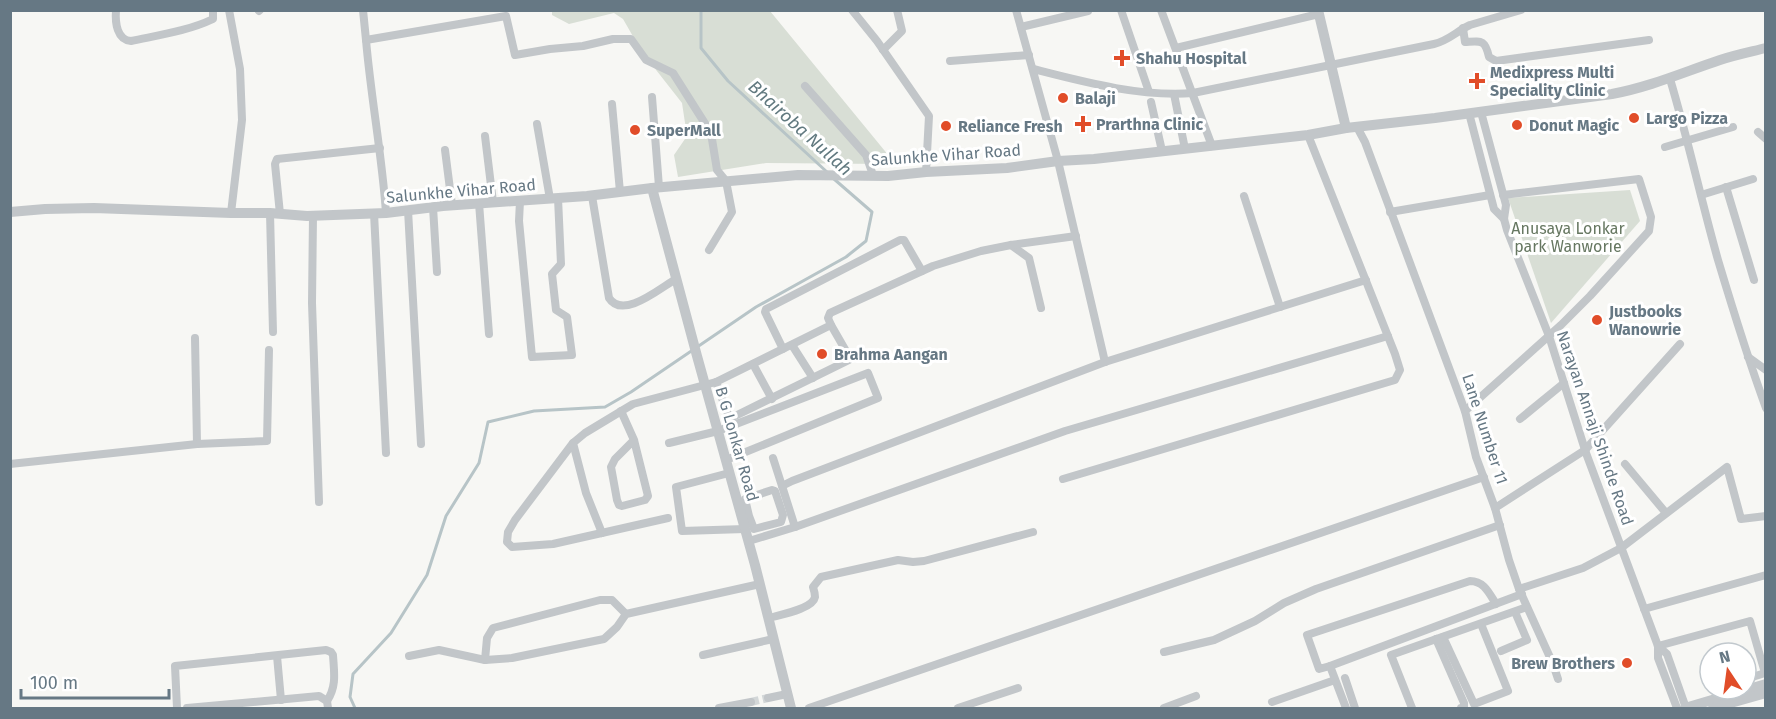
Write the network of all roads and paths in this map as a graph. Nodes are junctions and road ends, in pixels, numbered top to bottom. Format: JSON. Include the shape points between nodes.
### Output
{"nodes":[{"id":1,"x":116,"y":10,"type":"edge"},
{"id":2,"x":213,"y":10,"type":"edge"},
{"id":3,"x":229,"y":10,"type":"edge"},
{"id":4,"x":363,"y":10,"type":"edge"},
{"id":5,"x":852,"y":10,"type":"edge"},
{"id":6,"x":897,"y":10,"type":"edge"},
{"id":7,"x":1016,"y":10,"type":"edge"},
{"id":8,"x":1121,"y":10,"type":"edge"},
{"id":9,"x":1161,"y":10,"type":"edge"},
{"id":10,"x":1521,"y":10,"type":"edge"},
{"id":11,"x":1088,"y":11,"type":"edge"},
{"id":12,"x":1318,"y":12,"type":"edge"},
{"id":13,"x":1021,"y":27,"type":"junction"},
{"id":14,"x":1463,"y":28,"type":"junction"},
{"id":15,"x":366,"y":40,"type":"junction"},
{"id":16,"x":1649,"y":40,"type":"dead end"},
{"id":17,"x":1176,"y":48,"type":"junction"},
{"id":18,"x":1766,"y":48,"type":"edge"},
{"id":19,"x":883,"y":50,"type":"junction"},
{"id":20,"x":1029,"y":55,"type":"junction"},
{"id":21,"x":950,"y":61,"type":"dead end"},
{"id":22,"x":1331,"y":65,"type":"junction"},
{"id":23,"x":1033,"y":69,"type":"junction"},
{"id":24,"x":1670,"y":79,"type":"junction"},
{"id":25,"x":805,"y":86,"type":"dead end"},
{"id":26,"x":1149,"y":92,"type":"junction"},
{"id":27,"x":1193,"y":93,"type":"junction"},
{"id":28,"x":1174,"y":94,"type":"junction"},
{"id":29,"x":652,"y":97,"type":"dead end"},
{"id":30,"x":1151,"y":102,"type":"dead end"},
{"id":31,"x":612,"y":104,"type":"dead end"},
{"id":32,"x":1481,"y":112,"type":"junction"},
{"id":33,"x":1469,"y":113,"type":"junction"},
{"id":34,"x":537,"y":124,"type":"dead end"},
{"id":35,"x":1733,"y":127,"type":"dead end"},
{"id":36,"x":1352,"y":128,"type":"junction"},
{"id":37,"x":1758,"y":132,"type":"dead end"},
{"id":38,"x":1308,"y":135,"type":"junction"},
{"id":39,"x":485,"y":136,"type":"dead end"},
{"id":40,"x":1766,"y":139,"type":"edge"},
{"id":41,"x":1688,"y":141,"type":"junction"},
{"id":42,"x":1212,"y":146,"type":"junction"},
{"id":43,"x":1665,"y":147,"type":"dead end"},
{"id":44,"x":380,"y":148,"type":"junction"},
{"id":45,"x":1185,"y":149,"type":"junction"},
{"id":46,"x":445,"y":150,"type":"dead end"},
{"id":47,"x":1162,"y":152,"type":"junction"},
{"id":48,"x":1058,"y":161,"type":"junction"},
{"id":49,"x":926,"y":172,"type":"junction"},
{"id":50,"x":873,"y":175,"type":"junction"},
{"id":51,"x":1753,"y":179,"type":"dead end"},
{"id":52,"x":726,"y":181,"type":"junction"},
{"id":53,"x":656,"y":187,"type":"junction"},
{"id":54,"x":1726,"y":188,"type":"junction"},
{"id":55,"x":620,"y":192,"type":"junction"},
{"id":56,"x":1490,"y":195,"type":"junction"},
{"id":57,"x":1503,"y":195,"type":"junction"},
{"id":58,"x":1701,"y":195,"type":"junction"},
{"id":59,"x":592,"y":196,"type":"junction"},
{"id":60,"x":1244,"y":196,"type":"dead end"},
{"id":61,"x":554,"y":198,"type":"junction"},
{"id":62,"x":520,"y":201,"type":"junction"},
{"id":63,"x":493,"y":202,"type":"junction"},
{"id":64,"x":479,"y":203,"type":"junction"},
{"id":65,"x":452,"y":205,"type":"junction"},
{"id":66,"x":433,"y":207,"type":"junction"},
{"id":67,"x":408,"y":210,"type":"junction"},
{"id":68,"x":10,"y":212,"type":"edge"},
{"id":69,"x":1390,"y":212,"type":"junction"},
{"id":70,"x":231,"y":213,"type":"junction"},
{"id":71,"x":275,"y":213,"type":"junction"},
{"id":72,"x":380,"y":213,"type":"junction"},
{"id":73,"x":313,"y":216,"type":"junction"},
{"id":74,"x":1504,"y":219,"type":"junction"},
{"id":75,"x":1076,"y":236,"type":"junction"},
{"id":76,"x":1011,"y":245,"type":"junction"},
{"id":77,"x":709,"y":250,"type":"dead end"},
{"id":78,"x":922,"y":271,"type":"junction"},
{"id":79,"x":437,"y":272,"type":"dead end"},
{"id":80,"x":676,"y":279,"type":"junction"},
{"id":81,"x":1366,"y":280,"type":"junction"},
{"id":82,"x":1754,"y":280,"type":"dead end"},
{"id":83,"x":1280,"y":307,"type":"junction"},
{"id":84,"x":1041,"y":308,"type":"dead end"},
{"id":85,"x":831,"y":325,"type":"junction"},
{"id":86,"x":273,"y":332,"type":"dead end"},
{"id":87,"x":489,"y":334,"type":"dead end"},
{"id":88,"x":1388,"y":336,"type":"junction"},
{"id":89,"x":1549,"y":336,"type":"junction"},
{"id":90,"x":195,"y":338,"type":"dead end"},
{"id":91,"x":1680,"y":344,"type":"dead end"},
{"id":92,"x":792,"y":345,"type":"junction"},
{"id":93,"x":783,"y":349,"type":"junction"},
{"id":94,"x":269,"y":350,"type":"dead end"},
{"id":95,"x":1748,"y":357,"type":"junction"},
{"id":96,"x":1105,"y":362,"type":"junction"},
{"id":97,"x":753,"y":364,"type":"junction"},
{"id":98,"x":1764,"y":368,"type":"edge"},
{"id":99,"x":813,"y":378,"type":"junction"},
{"id":100,"x":1564,"y":383,"type":"junction"},
{"id":101,"x":710,"y":384,"type":"junction"},
{"id":102,"x":772,"y":399,"type":"junction"},
{"id":103,"x":1766,"y":408,"type":"edge"},
{"id":104,"x":621,"y":411,"type":"junction"},
{"id":105,"x":1465,"y":411,"type":"junction"},
{"id":106,"x":1521,"y":419,"type":"dead end"},
{"id":107,"x":718,"y":431,"type":"junction"},
{"id":108,"x":634,"y":440,"type":"junction"},
{"id":109,"x":573,"y":443,"type":"junction"},
{"id":110,"x":669,"y":443,"type":"dead end"},
{"id":111,"x":196,"y":444,"type":"junction"},
{"id":112,"x":422,"y":444,"type":"dead end"},
{"id":113,"x":1585,"y":450,"type":"junction"},
{"id":114,"x":386,"y":453,"type":"dead end"},
{"id":115,"x":773,"y":458,"type":"dead end"},
{"id":116,"x":726,"y":460,"type":"junction"},
{"id":117,"x":10,"y":464,"type":"edge"},
{"id":118,"x":1625,"y":464,"type":"dead end"},
{"id":119,"x":729,"y":473,"type":"junction"},
{"id":120,"x":1484,"y":477,"type":"junction"},
{"id":121,"x":1063,"y":479,"type":"dead end"},
{"id":122,"x":782,"y":486,"type":"junction"},
{"id":123,"x":319,"y":502,"type":"dead end"},
{"id":124,"x":785,"y":507,"type":"junction"},
{"id":125,"x":1495,"y":508,"type":"junction"},
{"id":126,"x":1666,"y":513,"type":"junction"},
{"id":127,"x":1766,"y":516,"type":"edge"},
{"id":128,"x":668,"y":518,"type":"dead end"},
{"id":129,"x":745,"y":521,"type":"junction"},
{"id":130,"x":1500,"y":525,"type":"junction"},
{"id":131,"x":795,"y":527,"type":"junction"},
{"id":132,"x":1034,"y":532,"type":"dead end"},
{"id":133,"x":602,"y":533,"type":"junction"},
{"id":134,"x":749,"y":541,"type":"junction"},
{"id":135,"x":1621,"y":548,"type":"junction"},
{"id":136,"x":1766,"y":575,"type":"edge"},
{"id":137,"x":760,"y":584,"type":"junction"},
{"id":138,"x":1520,"y":592,"type":"junction"},
{"id":139,"x":1496,"y":604,"type":"junction"},
{"id":140,"x":1527,"y":607,"type":"junction"},
{"id":141,"x":1644,"y":609,"type":"junction"},
{"id":142,"x":1515,"y":612,"type":"junction"},
{"id":143,"x":626,"y":614,"type":"junction"},
{"id":144,"x":769,"y":618,"type":"junction"},
{"id":145,"x":1481,"y":624,"type":"junction"},
{"id":146,"x":1439,"y":638,"type":"junction"},
{"id":147,"x":773,"y":639,"type":"junction"},
{"id":148,"x":1756,"y":641,"type":"edge"},
{"id":149,"x":1658,"y":646,"type":"junction"},
{"id":150,"x":1758,"y":649,"type":"edge"},
{"id":151,"x":1501,"y":651,"type":"dead end"},
{"id":152,"x":1164,"y":652,"type":"dead end"},
{"id":153,"x":703,"y":655,"type":"dead end"},
{"id":154,"x":277,"y":656,"type":"junction"},
{"id":155,"x":409,"y":656,"type":"dead end"},
{"id":156,"x":484,"y":660,"type":"junction"},
{"id":157,"x":1330,"y":666,"type":"junction"},
{"id":158,"x":1758,"y":675,"type":"edge"},
{"id":159,"x":1345,"y":678,"type":"dead end"},
{"id":160,"x":1558,"y":679,"type":"dead end"},
{"id":161,"x":1335,"y":680,"type":"junction"},
{"id":162,"x":1018,"y":688,"type":"dead end"},
{"id":163,"x":1766,"y":693,"type":"edge"},
{"id":164,"x":787,"y":694,"type":"junction"},
{"id":165,"x":1196,"y":696,"type":"dead end"},
{"id":166,"x":768,"y":698,"type":"tunnel mouth"},
{"id":167,"x":1706,"y":701,"type":"edge"},
{"id":168,"x":287,"y":702,"type":"edge"},
{"id":169,"x":751,"y":702,"type":"dead end"},
{"id":170,"x":1272,"y":702,"type":"dead end"},
{"id":171,"x":328,"y":705,"type":"edge"},
{"id":172,"x":244,"y":706,"type":"edge"},
{"id":173,"x":177,"y":708,"type":"edge"},
{"id":174,"x":187,"y":708,"type":"edge"},
{"id":175,"x":212,"y":708,"type":"edge"},
{"id":176,"x":719,"y":708,"type":"edge"},
{"id":177,"x":791,"y":708,"type":"edge"},
{"id":178,"x":809,"y":708,"type":"edge"},
{"id":179,"x":958,"y":708,"type":"edge"},
{"id":180,"x":1164,"y":708,"type":"edge"},
{"id":181,"x":1346,"y":708,"type":"edge"},
{"id":182,"x":1355,"y":708,"type":"edge"},
{"id":183,"x":1412,"y":708,"type":"edge"},
{"id":184,"x":1461,"y":708,"type":"edge"},
{"id":185,"x":1677,"y":708,"type":"edge"},
{"id":186,"x":1686,"y":708,"type":"edge"},
{"id":187,"x":1713,"y":708,"type":"edge"}],
"edges":[{"from":1,"to":2,"type":"street","via":[[117,29],[126,41],[205,24],[213,20]]},
{"from":3,"to":70,"type":"street","via":[[240,69],[242,120]]},
{"from":4,"to":15,"type":"street"},
{"from":5,"to":19,"type":"street"},
{"from":6,"to":19,"type":"street","via":[[902,31]]},
{"from":7,"to":13,"type":"street"},
{"from":8,"to":26,"type":"street"},
{"from":9,"to":17,"type":"street"},
{"from":10,"to":14,"type":"street"},
{"from":11,"to":13,"type":"street"},
{"from":12,"to":17,"type":"street"},
{"from":12,"to":22,"type":"street"},
{"from":13,"to":20,"type":"street"},
{"from":14,"to":16,"type":"street","via":[[1465,42],[1483,42],[1489,57],[1496,61]]},
{"from":14,"to":22,"type":"street","via":[[1442,42]]},
{"from":15,"to":44,"type":"street"},
{"from":15,"to":52,"type":"street","via":[[506,16],[515,55],[631,39],[646,60],[673,73],[711,133],[717,170]]},
{"from":17,"to":27,"type":"street"},
{"from":18,"to":24,"type":"street","name":"Salunkhe Vihar Road"},
{"from":19,"to":49,"type":"street","via":[[930,116]]},
{"from":20,"to":21,"type":"street"},
{"from":20,"to":23,"type":"street"},
{"from":22,"to":27,"type":"street"},
{"from":22,"to":36,"type":"street"},
{"from":23,"to":26,"type":"street"},
{"from":23,"to":48,"type":"street"},
{"from":24,"to":32,"type":"street","name":"Salunkhe Vihar Road","via":[[1612,94]]},
{"from":24,"to":41,"type":"street"},
{"from":25,"to":50,"type":"street","via":[[866,155]]},
{"from":26,"to":28,"type":"street"},
{"from":27,"to":28,"type":"street"},
{"from":27,"to":42,"type":"street"},
{"from":28,"to":45,"type":"street"},
{"from":29,"to":53,"type":"street"},
{"from":30,"to":47,"type":"street"},
{"from":31,"to":55,"type":"street"},
{"from":32,"to":33,"type":"street","name":"Salunkhe Vihar Road"},
{"from":32,"to":57,"type":"street","name":"Narayan Annaji Shinde Road"},
{"from":33,"to":36,"type":"street","name":"Salunkhe Vihar Road"},
{"from":33,"to":56,"type":"street","name":"Narayan Annaji Shinde Road"},
{"from":34,"to":61,"type":"street"},
{"from":35,"to":41,"type":"street"},
{"from":36,"to":38,"type":"street","name":"Salunkhe Vihar Road"},
{"from":36,"to":69,"type":"street","name":"Lane Number 11","via":[[1365,142]]},
{"from":37,"to":40,"type":"street"},
{"from":38,"to":42,"type":"street","name":"Salunkhe Vihar Road"},
{"from":38,"to":81,"type":"street"},
{"from":39,"to":63,"type":"street"},
{"from":41,"to":43,"type":"street"},
{"from":41,"to":58,"type":"street"},
{"from":42,"to":45,"type":"street","name":"Salunkhe Vihar Road"},
{"from":44,"to":71,"type":"street","via":[[277,159]]},
{"from":44,"to":72,"type":"street"},
{"from":45,"to":47,"type":"street","name":"Salunkhe Vihar Road"},
{"from":46,"to":65,"type":"street"},
{"from":47,"to":48,"type":"street","name":"Salunkhe Vihar Road"},
{"from":48,"to":49,"type":"street","name":"Salunkhe Vihar Road"},
{"from":48,"to":75,"type":"street"},
{"from":49,"to":50,"type":"street","name":"Salunkhe Vihar Road"},
{"from":50,"to":52,"type":"street","name":"Salunkhe Vihar Road"},
{"from":51,"to":54,"type":"street"},
{"from":52,"to":53,"type":"street","name":"Salunkhe Vihar Road"},
{"from":52,"to":77,"type":"street","via":[[732,212]]},
{"from":53,"to":55,"type":"street","name":"Salunkhe Vihar Road"},
{"from":53,"to":80,"type":"street","name":"B G Lonkar Road"},
{"from":54,"to":58,"type":"street"},
{"from":54,"to":82,"type":"street"},
{"from":55,"to":59,"type":"street","name":"Salunkhe Vihar Road"},
{"from":56,"to":69,"type":"street"},
{"from":56,"to":74,"type":"street","name":"Narayan Annaji Shinde Road","via":[[1494,209]]},
{"from":57,"to":74,"type":"street","name":"Narayan Annaji Shinde Road"},
{"from":57,"to":89,"type":"street","via":[[1639,179],[1651,217],[1649,231]]},
{"from":58,"to":95,"type":"street"},
{"from":59,"to":61,"type":"street","name":"Salunkhe Vihar Road"},
{"from":59,"to":80,"type":"street","via":[[611,302],[628,306]]},
{"from":60,"to":83,"type":"street"},
{"from":61,"to":62,"type":"street","name":"Salunkhe Vihar Road"},
{"from":61,"to":62,"type":"street","via":[[561,264],[552,274],[555,310],[567,316],[572,355],[532,357]]},
{"from":62,"to":63,"type":"street","name":"Salunkhe Vihar Road"},
{"from":63,"to":64,"type":"street","name":"Salunkhe Vihar Road"},
{"from":64,"to":65,"type":"street","name":"Salunkhe Vihar Road"},
{"from":64,"to":87,"type":"street"},
{"from":65,"to":66,"type":"street","name":"Salunkhe Vihar Road"},
{"from":66,"to":67,"type":"street","name":"Salunkhe Vihar Road"},
{"from":66,"to":79,"type":"street"},
{"from":67,"to":72,"type":"street","name":"Salunkhe Vihar Road"},
{"from":67,"to":112,"type":"street"},
{"from":68,"to":70,"type":"street","name":"Salunkhe Vihar Road","via":[[93,208]]},
{"from":69,"to":105,"type":"street","name":"Lane Number 11"},
{"from":70,"to":71,"type":"street","name":"Salunkhe Vihar Road"},
{"from":71,"to":73,"type":"street","name":"Salunkhe Vihar Road"},
{"from":71,"to":86,"type":"street"},
{"from":72,"to":73,"type":"street","name":"Salunkhe Vihar Road"},
{"from":72,"to":114,"type":"street"},
{"from":73,"to":123,"type":"street"},
{"from":74,"to":89,"type":"street","name":"Narayan Annaji Shinde Road"},
{"from":75,"to":76,"type":"street"},
{"from":75,"to":96,"type":"street"},
{"from":76,"to":78,"type":"street"},
{"from":76,"to":84,"type":"street","via":[[1029,258]]},
{"from":78,"to":85,"type":"street","via":[[830,314]]},
{"from":78,"to":93,"type":"street","via":[[904,240],[900,240],[766,309]]},
{"from":80,"to":101,"type":"street","name":"B G Lonkar Road","via":[[697,356]]},
{"from":81,"to":83,"type":"street"},
{"from":81,"to":88,"type":"street"},
{"from":83,"to":96,"type":"street"},
{"from":85,"to":92,"type":"street"},
{"from":85,"to":99,"type":"street","via":[[850,359]]},
{"from":88,"to":121,"type":"street","via":[[1400,370],[1395,380]]},
{"from":88,"to":131,"type":"street","via":[[1065,431]]},
{"from":89,"to":100,"type":"street","name":"Narayan Annaji Shinde Road"},
{"from":89,"to":105,"type":"street"},
{"from":90,"to":111,"type":"street"},
{"from":91,"to":113,"type":"street"},
{"from":92,"to":93,"type":"street"},
{"from":92,"to":99,"type":"street"},
{"from":93,"to":97,"type":"street"},
{"from":94,"to":111,"type":"street","via":[[267,441]]},
{"from":95,"to":98,"type":"street"},
{"from":95,"to":103,"type":"street"},
{"from":96,"to":122,"type":"street"},
{"from":97,"to":101,"type":"street"},
{"from":97,"to":102,"type":"street"},
{"from":99,"to":102,"type":"street"},
{"from":100,"to":106,"type":"street"},
{"from":100,"to":113,"type":"street","name":"Narayan Annaji Shinde Road"},
{"from":101,"to":102,"type":"street","via":[[730,418]]},
{"from":101,"to":104,"type":"street","via":[[633,404]]},
{"from":101,"to":107,"type":"street","name":"B G Lonkar Road"},
{"from":104,"to":108,"type":"street"},
{"from":104,"to":109,"type":"street"},
{"from":105,"to":120,"type":"street","name":"Lane Number 11"},
{"from":107,"to":110,"type":"street"},
{"from":107,"to":116,"type":"street","name":"B G Lonkar Road"},
{"from":107,"to":116,"type":"street","via":[[868,373],[878,398]]},
{"from":108,"to":108,"type":"street","via":[[648,496],[622,506],[617,500],[611,467]]},
{"from":109,"to":133,"type":"street"},
{"from":109,"to":133,"type":"street","via":[[515,520],[507,542],[512,547],[543,545]]},
{"from":111,"to":117,"type":"street"},
{"from":113,"to":125,"type":"street"},
{"from":113,"to":135,"type":"street","name":"Narayan Annaji Shinde Road"},
{"from":115,"to":122,"type":"street"},
{"from":116,"to":119,"type":"street","name":"B G Lonkar Road"},
{"from":118,"to":126,"type":"street"},
{"from":119,"to":129,"type":"street","name":"B G Lonkar Road"},
{"from":119,"to":129,"type":"street","via":[[676,487],[682,531]]},
{"from":120,"to":125,"type":"street","name":"Lane Number 11"},
{"from":120,"to":178,"type":"street"},
{"from":122,"to":124,"type":"street"},
{"from":124,"to":129,"type":"street","via":[[781,522],[755,530]]},
{"from":124,"to":129,"type":"street","via":[[772,490],[745,499]]},
{"from":124,"to":131,"type":"street"},
{"from":125,"to":130,"type":"street","name":"Lane Number 11"},
{"from":126,"to":127,"type":"street","via":[[1727,467],[1741,519]]},
{"from":126,"to":135,"type":"street"},
{"from":128,"to":133,"type":"street"},
{"from":129,"to":134,"type":"street","name":"B G Lonkar Road"},
{"from":130,"to":138,"type":"street","name":"Lane Number 11"},
{"from":130,"to":152,"type":"street","via":[[1316,589],[1214,640]]},
{"from":131,"to":134,"type":"street"},
{"from":132,"to":144,"type":"street","via":[[924,561],[898,560],[821,578],[813,587],[812,603]]},
{"from":134,"to":137,"type":"street","name":"B G Lonkar Road"},
{"from":135,"to":138,"type":"street","via":[[1583,568]]},
{"from":135,"to":141,"type":"street","name":"Narayan Annaji Shinde Road"},
{"from":136,"to":141,"type":"street"},
{"from":137,"to":143,"type":"street"},
{"from":137,"to":144,"type":"street","name":"B G Lonkar Road"},
{"from":138,"to":139,"type":"street"},
{"from":138,"to":140,"type":"street","name":"Lane Number 11"},
{"from":139,"to":157,"type":"street"},
{"from":139,"to":157,"type":"street","via":[[1484,585],[1470,581],[1307,635],[1319,669]]},
{"from":140,"to":142,"type":"street"},
{"from":140,"to":160,"type":"street","name":"Lane Number 11"},
{"from":141,"to":149,"type":"street","name":"Narayan Annaji Shinde Road"},
{"from":142,"to":145,"type":"street"},
{"from":142,"to":151,"type":"street","via":[[1527,640]]},
{"from":143,"to":156,"type":"street","via":[[604,639]]},
{"from":143,"to":156,"type":"street","via":[[612,600],[600,600],[493,628],[487,638]]},
{"from":144,"to":147,"type":"street","name":"B G Lonkar Road"},
{"from":145,"to":146,"type":"street"},
{"from":145,"to":146,"type":"street","via":[[1508,691],[1474,704]]},
{"from":146,"to":183,"type":"street","via":[[1391,655]]},
{"from":146,"to":184,"type":"street","via":[[1464,703]]},
{"from":147,"to":153,"type":"street"},
{"from":147,"to":164,"type":"street","name":"B G Lonkar Road"},
{"from":148,"to":149,"type":"street","via":[[1750,621]]},
{"from":149,"to":185,"type":"street","name":"Narayan Annaji Shinde Road","via":[[1658,658]]},
{"from":149,"to":186,"type":"street","name":"Narayan Annaji Shinde Road","via":[[1667,654]]},
{"from":150,"to":158,"type":"street","via":[[1765,673]]},
{"from":154,"to":168,"type":"street"},
{"from":154,"to":171,"type":"street","via":[[331,652],[335,684]]},
{"from":154,"to":173,"type":"street","via":[[175,666]]},
{"from":155,"to":156,"type":"street","via":[[439,650]]},
{"from":157,"to":161,"type":"street"},
{"from":159,"to":182,"type":"street"},
{"from":161,"to":170,"type":"street"},
{"from":161,"to":181,"type":"street"},
{"from":162,"to":179,"type":"street"},
{"from":163,"to":187,"type":"street"},
{"from":164,"to":166,"type":"street"},
{"from":164,"to":177,"type":"street","name":"B G Lonkar Road"},
{"from":165,"to":180,"type":"street"},
{"from":167,"to":186,"type":"street"},
{"from":168,"to":171,"type":"street","via":[[319,696]]},
{"from":168,"to":172,"type":"street"},
{"from":169,"to":176,"type":"street"},
{"from":172,"to":175,"type":"street"},
{"from":174,"to":175,"type":"street"}]}
